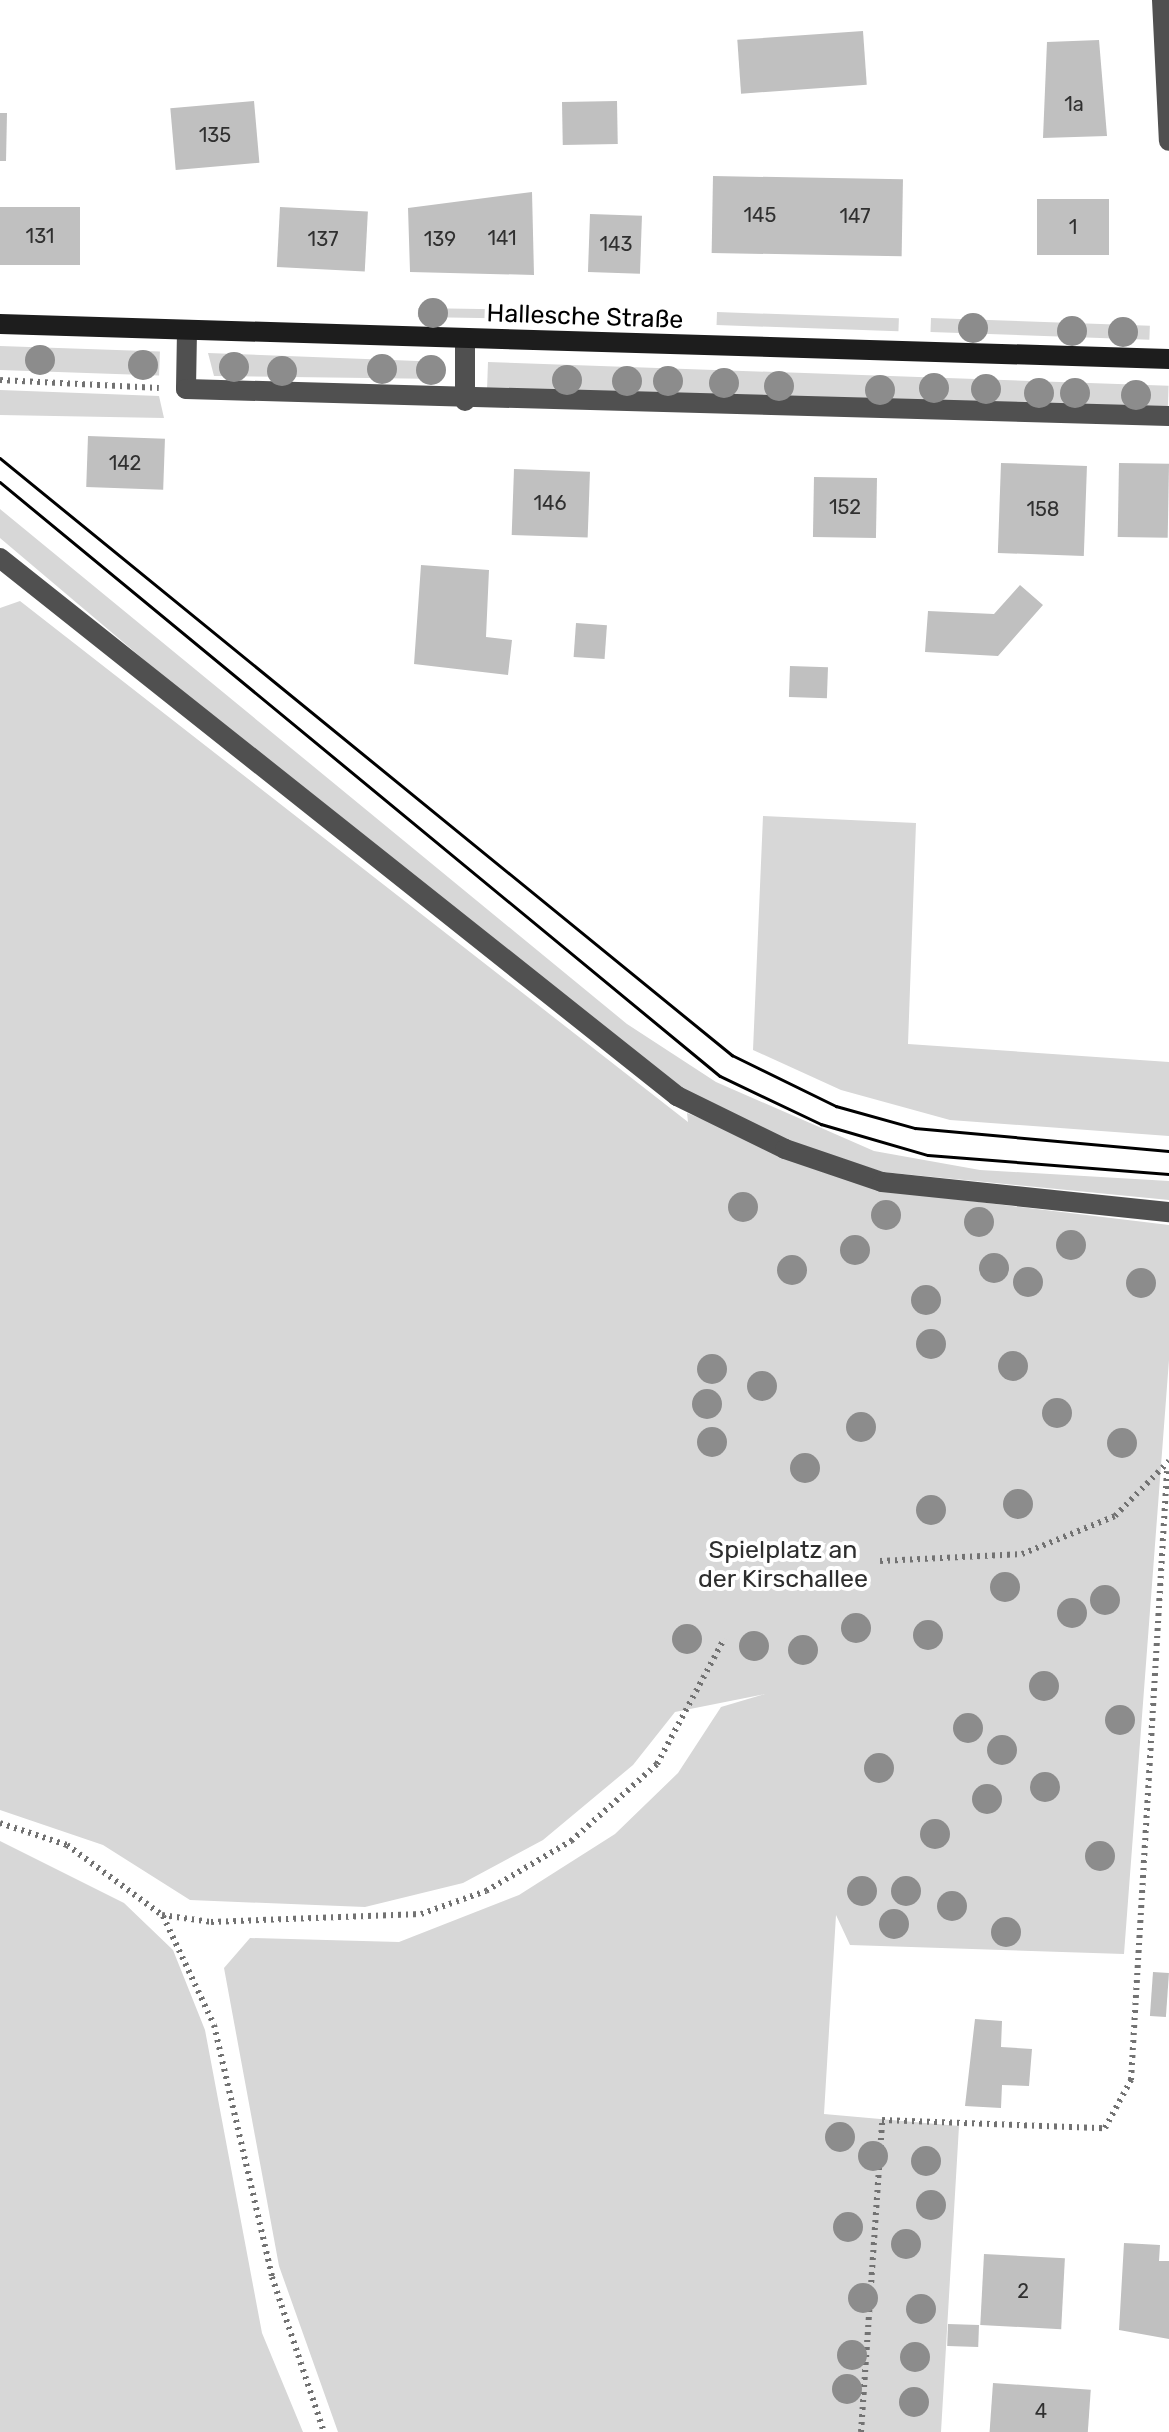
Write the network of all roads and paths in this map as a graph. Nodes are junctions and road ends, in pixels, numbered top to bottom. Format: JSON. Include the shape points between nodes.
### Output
{"nodes":[{"id":1,"x":1162,"y":0,"type":"edge"},
{"id":2,"x":1169,"y":141,"type":"edge"},
{"id":3,"x":0,"y":324,"type":"edge"},
{"id":4,"x":187,"y":331,"type":"junction"},
{"id":5,"x":465,"y":339,"type":"junction"},
{"id":6,"x":1169,"y":359,"type":"edge"},
{"id":7,"x":0,"y":380,"type":"edge"},
{"id":8,"x":186,"y":389,"type":"junction"},
{"id":9,"x":465,"y":400,"type":"junction"},
{"id":10,"x":1169,"y":416,"type":"edge"},
{"id":11,"x":0,"y":558,"type":"edge"},
{"id":12,"x":1169,"y":1212,"type":"edge"},
{"id":13,"x":1169,"y":1461,"type":"edge"},
{"id":14,"x":1167,"y":1471,"type":"edge"},
{"id":15,"x":880,"y":1561,"type":"dead end"},
{"id":16,"x":724,"y":1639,"type":"dead end"},
{"id":17,"x":0,"y":1824,"type":"edge"},
{"id":18,"x":162,"y":1915,"type":"junction"},
{"id":19,"x":324,"y":2432,"type":"edge"},
{"id":20,"x":861,"y":2432,"type":"edge"}],
"edges":[{"from":1,"to":2,"type":"street"},
{"from":3,"to":4,"type":"street","name":"Hallesche Straße"},
{"from":4,"to":5,"type":"street","name":"Hallesche Straße"},
{"from":4,"to":8,"type":"street"},
{"from":5,"to":6,"type":"street","name":"Hallesche Straße"},
{"from":5,"to":9,"type":"street"},
{"from":7,"to":8,"type":"path"},
{"from":8,"to":9,"type":"street"},
{"from":9,"to":10,"type":"street"},
{"from":11,"to":12,"type":"street","via":[[677,1096],[785,1150],[882,1182]]},
{"from":13,"to":14,"type":"path"},
{"from":14,"to":15,"type":"path","via":[[1115,1516],[1022,1554]]},
{"from":14,"to":20,"type":"path","via":[[1130,2080],[1105,2128],[882,2120]]},
{"from":16,"to":18,"type":"path","via":[[657,1764],[571,1841],[486,1891],[421,1914],[210,1922]]},
{"from":17,"to":18,"type":"path","via":[[67,1845]]},
{"from":18,"to":19,"type":"path","via":[[214,2025],[272,2277]]}]}
